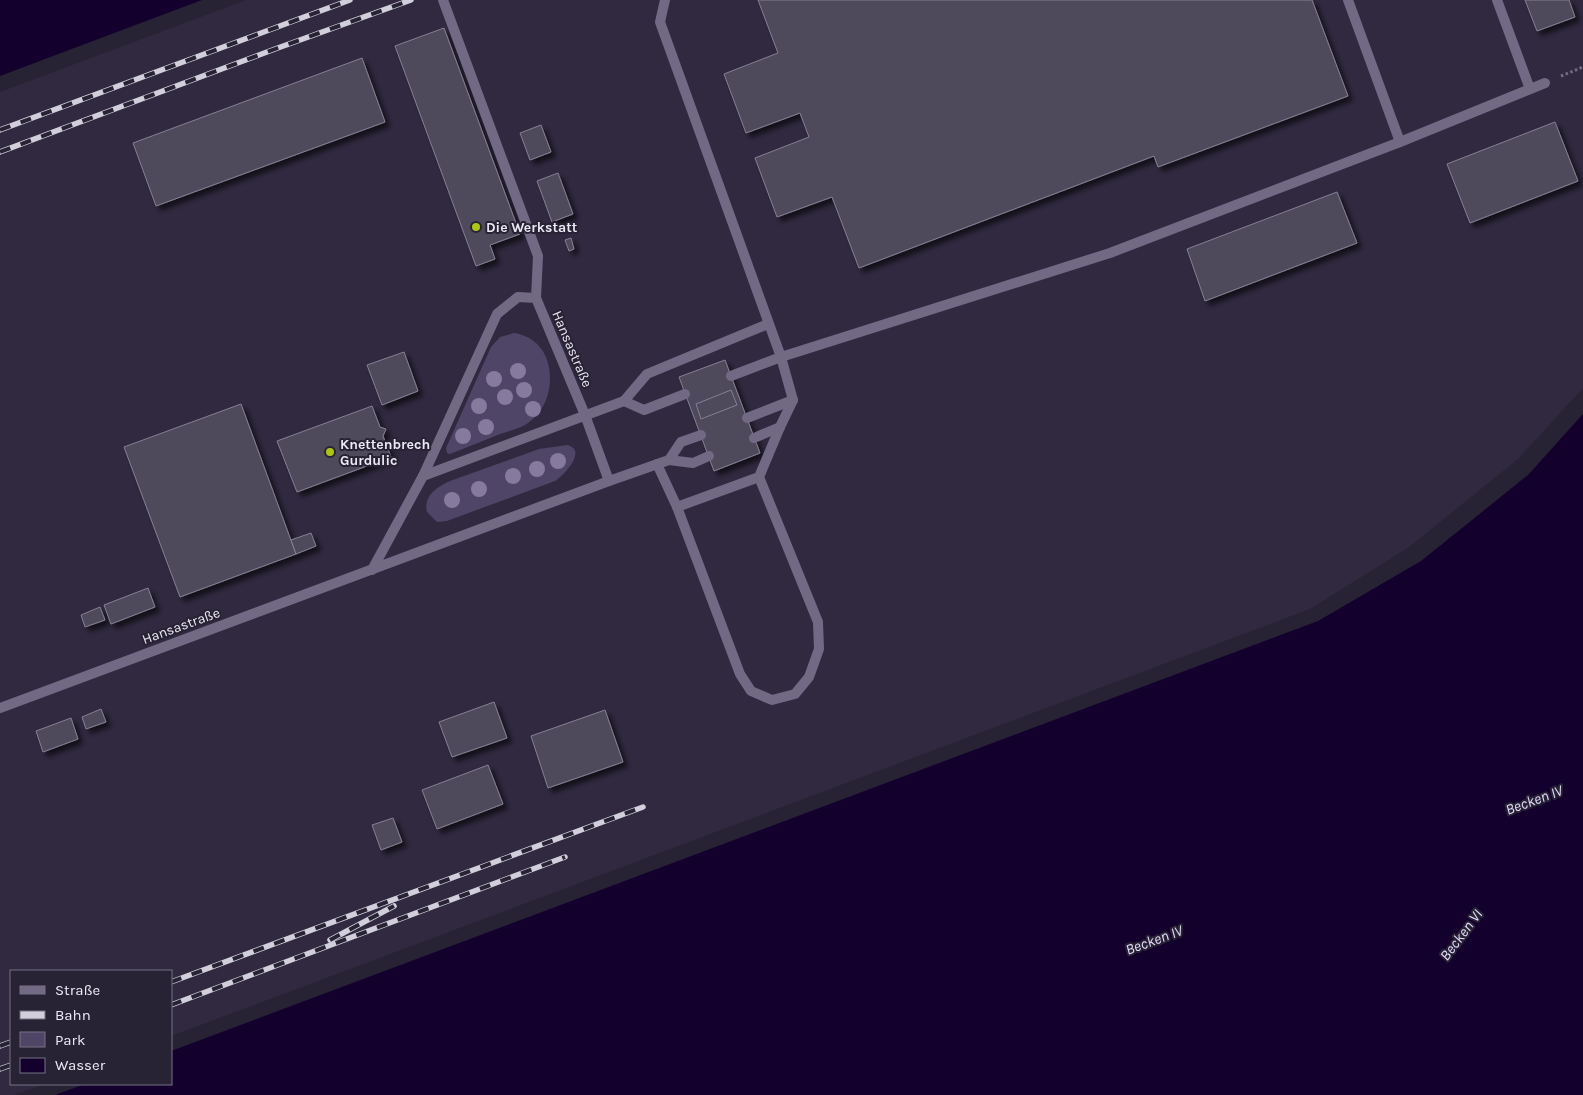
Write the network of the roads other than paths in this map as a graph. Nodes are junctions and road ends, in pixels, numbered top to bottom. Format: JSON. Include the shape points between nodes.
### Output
{"nodes":[{"id":1,"x":443,"y":0,"type":"edge"},
{"id":2,"x":665,"y":0,"type":"edge"},
{"id":3,"x":1348,"y":0,"type":"edge"},
{"id":4,"x":1497,"y":0,"type":"edge"},
{"id":5,"x":1545,"y":83,"type":"dead end"},
{"id":6,"x":1530,"y":89,"type":"junction"},
{"id":7,"x":1400,"y":142,"type":"junction"},
{"id":8,"x":536,"y":298,"type":"junction"},
{"id":9,"x":768,"y":324,"type":"junction"},
{"id":10,"x":781,"y":356,"type":"junction"},
{"id":11,"x":731,"y":376,"type":"dead end"},
{"id":12,"x":685,"y":394,"type":"dead end"},
{"id":13,"x":624,"y":400,"type":"junction"},
{"id":14,"x":793,"y":400,"type":"junction"},
{"id":15,"x":585,"y":415,"type":"junction"},
{"id":16,"x":747,"y":418,"type":"dead end"},
{"id":17,"x":780,"y":427,"type":"junction"},
{"id":18,"x":701,"y":435,"type":"dead end"},
{"id":19,"x":754,"y":438,"type":"dead end"},
{"id":20,"x":709,"y":456,"type":"dead end"},
{"id":21,"x":670,"y":460,"type":"junction"},
{"id":22,"x":657,"y":464,"type":"junction"},
{"id":23,"x":423,"y":476,"type":"junction"},
{"id":24,"x":759,"y":477,"type":"junction"},
{"id":25,"x":609,"y":481,"type":"junction"},
{"id":26,"x":677,"y":507,"type":"junction"},
{"id":27,"x":372,"y":570,"type":"junction"},
{"id":28,"x":0,"y":708,"type":"edge"}],
"edges":[{"from":1,"to":8,"type":"street","via":[[538,256]]},
{"from":2,"to":9,"type":"street","via":[[660,22]]},
{"from":3,"to":7,"type":"street"},
{"from":4,"to":6,"type":"street"},
{"from":5,"to":6,"type":"street"},
{"from":6,"to":7,"type":"street"},
{"from":7,"to":10,"type":"street","via":[[1110,253]]},
{"from":8,"to":15,"type":"street","name":"Hansastraße"},
{"from":8,"to":23,"type":"street","name":"Hansastraße","via":[[518,297],[497,314]]},
{"from":9,"to":10,"type":"street"},
{"from":9,"to":13,"type":"street","via":[[647,374]]},
{"from":10,"to":11,"type":"street"},
{"from":10,"to":14,"type":"street"},
{"from":12,"to":13,"type":"street","via":[[644,410]]},
{"from":13,"to":15,"type":"street"},
{"from":14,"to":16,"type":"street"},
{"from":14,"to":17,"type":"street"},
{"from":15,"to":23,"type":"street"},
{"from":15,"to":25,"type":"street","name":"Hansastraße"},
{"from":17,"to":19,"type":"street"},
{"from":17,"to":24,"type":"street"},
{"from":18,"to":21,"type":"street","via":[[682,442]]},
{"from":20,"to":21,"type":"street","via":[[694,463]]},
{"from":21,"to":22,"type":"street"},
{"from":22,"to":25,"type":"street"},
{"from":22,"to":26,"type":"street"},
{"from":23,"to":27,"type":"street","name":"Hansastraße"},
{"from":24,"to":26,"type":"street"},
{"from":24,"to":26,"type":"street","via":[[818,622],[819,649],[809,677],[795,694],[772,700],[751,691],[740,674]]},
{"from":25,"to":27,"type":"street","name":"Hansastraße"},
{"from":27,"to":28,"type":"street","name":"Hansastraße"}]}
